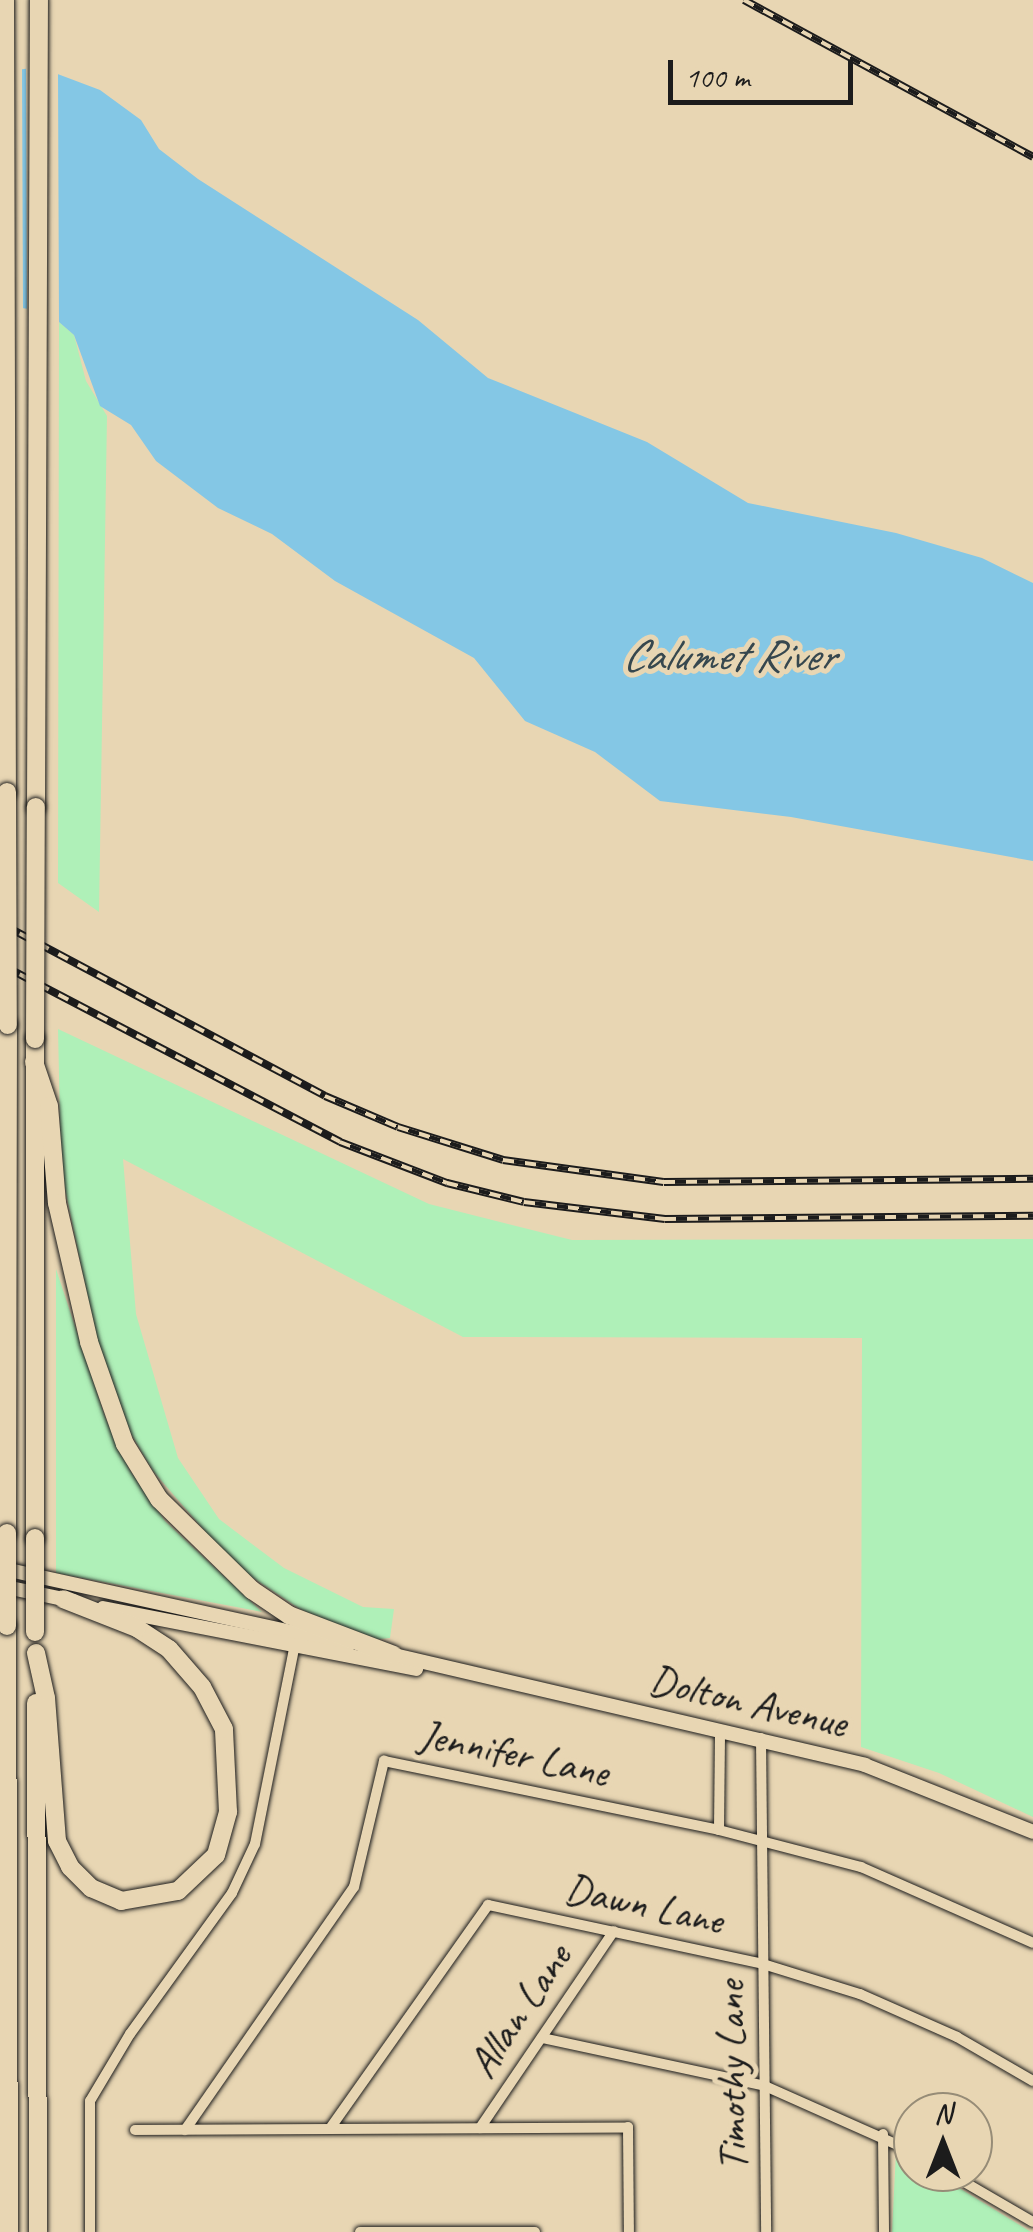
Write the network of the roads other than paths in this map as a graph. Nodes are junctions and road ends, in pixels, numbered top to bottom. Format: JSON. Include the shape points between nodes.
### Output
{"nodes":[{"id":1,"x":5,"y":0,"type":"edge"},
{"id":2,"x":40,"y":0,"type":"edge"},
{"id":3,"x":8,"y":1049,"type":"junction"},
{"id":4,"x":34,"y":1062,"type":"junction"},
{"id":5,"x":0,"y":1072,"type":"edge"},
{"id":6,"x":0,"y":1568,"type":"edge"},
{"id":7,"x":0,"y":1586,"type":"edge"},
{"id":8,"x":63,"y":1599,"type":"junction"},
{"id":9,"x":296,"y":1641,"type":"junction"},
{"id":10,"x":7,"y":1653,"type":"junction"},
{"id":11,"x":36,"y":1653,"type":"junction"},
{"id":12,"x":394,"y":1655,"type":"junction"},
{"id":13,"x":438,"y":1670,"type":"junction"},
{"id":14,"x":0,"y":1710,"type":"edge"},
{"id":15,"x":720,"y":1730,"type":"junction"},
{"id":16,"x":761,"y":1738,"type":"junction"},
{"id":17,"x":719,"y":1830,"type":"junction"},
{"id":18,"x":1033,"y":1832,"type":"edge"},
{"id":19,"x":760,"y":1840,"type":"junction"},
{"id":20,"x":614,"y":1931,"type":"junction"},
{"id":21,"x":1033,"y":1943,"type":"edge"},
{"id":22,"x":763,"y":1964,"type":"junction"},
{"id":23,"x":542,"y":2038,"type":"junction"},
{"id":24,"x":1033,"y":2081,"type":"edge"},
{"id":25,"x":764,"y":2086,"type":"junction"},
{"id":26,"x":331,"y":2127,"type":"junction"},
{"id":27,"x":480,"y":2128,"type":"junction"},
{"id":28,"x":136,"y":2130,"type":"dead end"},
{"id":29,"x":185,"y":2130,"type":"junction"},
{"id":30,"x":883,"y":2134,"type":"junction"},
{"id":31,"x":893,"y":2140,"type":"edge"},
{"id":32,"x":982,"y":2192,"type":"edge"},
{"id":33,"x":1033,"y":2222,"type":"edge"},
{"id":34,"x":9,"y":2232,"type":"edge"},
{"id":35,"x":38,"y":2232,"type":"edge"},
{"id":36,"x":90,"y":2232,"type":"edge"},
{"id":37,"x":360,"y":2232,"type":"edge"},
{"id":38,"x":535,"y":2232,"type":"edge"},
{"id":39,"x":628,"y":2232,"type":"edge"},
{"id":40,"x":766,"y":2232,"type":"edge"},
{"id":41,"x":884,"y":2232,"type":"edge"}],
"edges":[{"from":1,"to":3,"type":"highway","bridge":true},
{"from":2,"to":4,"type":"highway","bridge":true},
{"from":3,"to":5,"type":"highway"},
{"from":3,"to":10,"type":"highway","bridge":true},
{"from":4,"to":11,"type":"highway","bridge":true},
{"from":4,"to":12,"type":"highway","via":[[50,1106],[57,1203],[85,1325],[125,1444],[159,1500],[252,1590],[290,1614]]},
{"from":6,"to":9,"type":"street","name":"Dolton Avenue"},
{"from":7,"to":8,"type":"street","name":"Dolton Avenue"},
{"from":8,"to":9,"type":"street","name":"Dolton Avenue"},
{"from":8,"to":11,"type":"highway","via":[[137,1628],[169,1650],[202,1687],[224,1729],[230,1769],[216,1855],[178,1891],[121,1901],[91,1888],[70,1868],[57,1841]]},
{"from":9,"to":12,"type":"street","name":"Dolton Avenue"},
{"from":9,"to":13,"type":"street","name":"Dolton Avenue","via":[[384,1667]]},
{"from":9,"to":36,"type":"street","via":[[255,1844],[232,1892],[90,2100]]},
{"from":10,"to":14,"type":"highway"},
{"from":10,"to":34,"type":"highway"},
{"from":11,"to":35,"type":"highway"},
{"from":12,"to":13,"type":"street","name":"Dolton Avenue"},
{"from":13,"to":15,"type":"street","name":"Dolton Avenue"},
{"from":15,"to":16,"type":"street","name":"Dolton Avenue"},
{"from":15,"to":17,"type":"street"},
{"from":16,"to":18,"type":"street","name":"Dolton Avenue","via":[[912,1780]]},
{"from":16,"to":19,"type":"street","name":"Timothy Lane"},
{"from":17,"to":19,"type":"street","name":"Jennifer Lane"},
{"from":17,"to":29,"type":"street","name":"Jennifer Lane","via":[[384,1761],[354,1887]]},
{"from":19,"to":21,"type":"street","name":"Jennifer Lane","via":[[861,1867]]},
{"from":19,"to":22,"type":"street","name":"Timothy Lane"},
{"from":20,"to":22,"type":"street","name":"Dawn Lane"},
{"from":20,"to":23,"type":"street","name":"Allan Lane"},
{"from":20,"to":26,"type":"street","name":"Dawn Lane","via":[[488,1905]]},
{"from":22,"to":24,"type":"street","name":"Dawn Lane","via":[[860,1994],[957,2037]]},
{"from":22,"to":25,"type":"street","name":"Timothy Lane"},
{"from":23,"to":25,"type":"street"},
{"from":23,"to":27,"type":"street","name":"Allan Lane"},
{"from":25,"to":30,"type":"street"},
{"from":25,"to":40,"type":"street","name":"Timothy Lane"},
{"from":26,"to":27,"type":"street"},
{"from":26,"to":29,"type":"street"},
{"from":27,"to":39,"type":"street","via":[[628,2127]]},
{"from":28,"to":29,"type":"street"},
{"from":30,"to":31,"type":"street"},
{"from":30,"to":41,"type":"street"},
{"from":32,"to":33,"type":"street"},
{"from":37,"to":38,"type":"street"}]}
